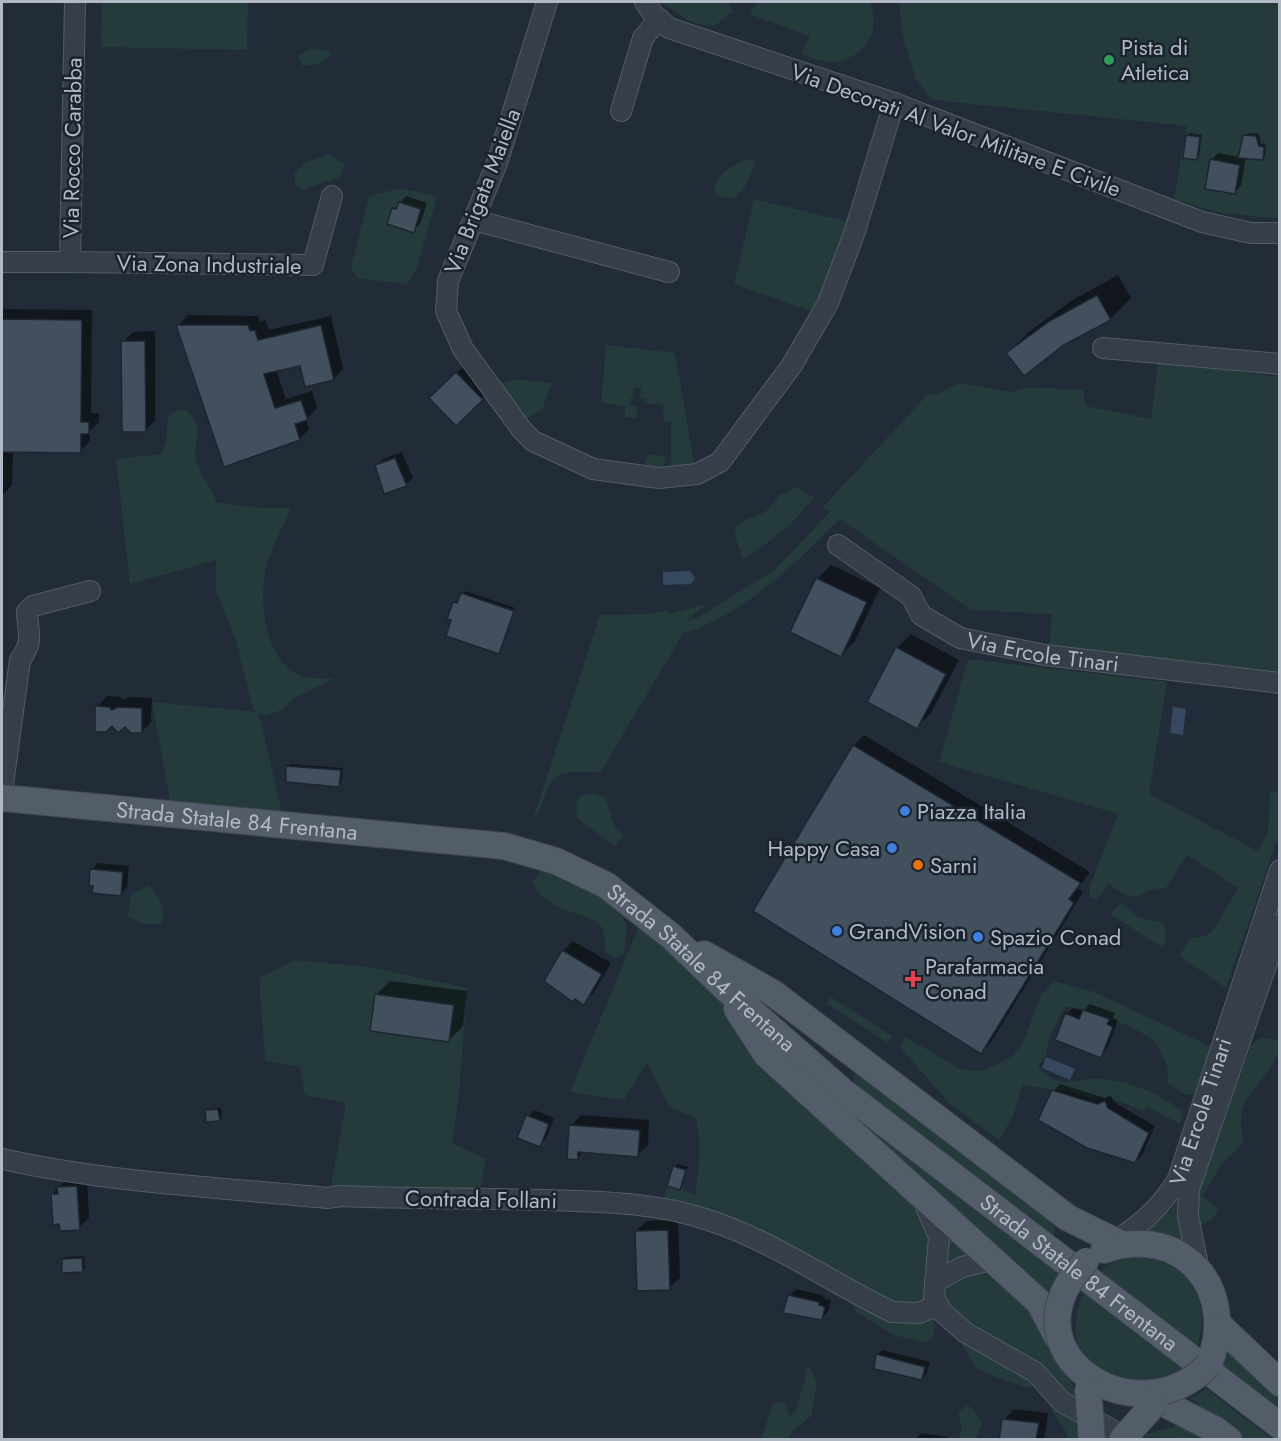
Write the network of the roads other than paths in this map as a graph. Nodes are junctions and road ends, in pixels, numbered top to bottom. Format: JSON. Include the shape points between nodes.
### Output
{"nodes":[{"id":1,"x":75,"y":2,"type":"edge"},
{"id":2,"x":547,"y":2,"type":"edge"},
{"id":3,"x":645,"y":2,"type":"edge"},
{"id":4,"x":659,"y":19,"type":"junction"},
{"id":5,"x":894,"y":103,"type":"junction"},
{"id":6,"x":621,"y":111,"type":"dead end"},
{"id":7,"x":332,"y":196,"type":"dead end"},
{"id":8,"x":474,"y":220,"type":"junction"},
{"id":9,"x":1280,"y":233,"type":"edge"},
{"id":10,"x":2,"y":262,"type":"edge"},
{"id":11,"x":70,"y":262,"type":"junction"},
{"id":12,"x":669,"y":273,"type":"dead end"},
{"id":13,"x":1103,"y":348,"type":"dead end"},
{"id":14,"x":1280,"y":364,"type":"edge"},
{"id":15,"x":838,"y":545,"type":"dead end"},
{"id":16,"x":90,"y":591,"type":"dead end"},
{"id":17,"x":1280,"y":683,"type":"edge"},
{"id":18,"x":2,"y":792,"type":"edge"},
{"id":19,"x":2,"y":798,"type":"edge"},
{"id":20,"x":1280,"y":870,"type":"edge"},
{"id":21,"x":1280,"y":925,"type":"edge"},
{"id":22,"x":671,"y":936,"type":"junction"},
{"id":23,"x":723,"y":986,"type":"junction"},
{"id":24,"x":2,"y":1159,"type":"edge"},
{"id":25,"x":921,"y":1194,"type":"junction"},
{"id":26,"x":1105,"y":1250,"type":"junction"},
{"id":27,"x":992,"y":1260,"type":"junction"},
{"id":28,"x":1199,"y":1270,"type":"junction"},
{"id":29,"x":935,"y":1282,"type":"junction"},
{"id":30,"x":938,"y":1305,"type":"junction"},
{"id":31,"x":1219,"y":1325,"type":"junction"},
{"id":32,"x":1058,"y":1338,"type":"junction"},
{"id":33,"x":1280,"y":1383,"type":"edge"},
{"id":34,"x":1088,"y":1388,"type":"junction"},
{"id":35,"x":1158,"y":1403,"type":"junction"},
{"id":36,"x":1280,"y":1426,"type":"edge"},
{"id":37,"x":1223,"y":1435,"type":"edge"},
{"id":38,"x":1092,"y":1440,"type":"edge"},
{"id":39,"x":1122,"y":1440,"type":"edge"},
{"id":40,"x":1131,"y":1440,"type":"edge"}],
"edges":[{"from":1,"to":11,"type":"street","name":"Via Rocco Carabba"},
{"from":2,"to":8,"type":"street","name":"Via Brigata Maiella","via":[[497,163]]},
{"from":3,"to":4,"type":"street","name":"Via Decorati Al Valor Militare E Civile"},
{"from":4,"to":5,"type":"street","name":"Via Decorati Al Valor Militare E Civile","via":[[669,28]]},
{"from":4,"to":6,"type":"street","via":[[643,38]]},
{"from":5,"to":8,"type":"street","name":"Via Brigata Maiella","via":[[854,234],[828,303],[792,365],[720,462],[697,474],[659,478],[593,469],[533,441],[522,429],[463,349],[447,311],[448,281]]},
{"from":5,"to":9,"type":"street","name":"Via Decorati Al Valor Militare E Civile","via":[[1202,222],[1251,232]]},
{"from":7,"to":11,"type":"street","name":"Via Zona Industriale","via":[[314,265]]},
{"from":8,"to":12,"type":"street"},
{"from":10,"to":11,"type":"street","name":"Via Rocco Carabba"},
{"from":13,"to":14,"type":"street"},
{"from":15,"to":17,"type":"street","name":"Via Ercole Tinari","via":[[911,596],[921,615],[960,638],[1046,655]]},
{"from":16,"to":18,"type":"street","via":[[33,606],[27,612],[31,640],[20,660]]},
{"from":19,"to":22,"type":"main road","name":"Strada Statale 84 Frentana","via":[[504,846],[556,861],[606,885]]},
{"from":20,"to":26,"type":"street","name":"Via Ercole Tinari","via":[[1178,1179],[1164,1203],[1146,1221]]},
{"from":21,"to":28,"type":"street","name":"Via Ercole Tinari","via":[[1189,1189],[1188,1216]]},
{"from":22,"to":23,"type":"main road","name":"Strada Statale 84 Frentana"},
{"from":22,"to":26,"type":"main road","via":[[773,993]]},
{"from":23,"to":25,"type":"main road","via":[[766,1054]]},
{"from":23,"to":36,"type":"main road","name":"Strada Statale 84 Frentana","via":[[841,1090]]},
{"from":24,"to":30,"type":"street","name":"Contrada Follani","via":[[218,1191],[327,1198],[617,1202],[653,1207],[736,1229],[892,1312],[919,1313]]},
{"from":25,"to":27,"type":"main road"},
{"from":25,"to":29,"type":"street","via":[[939,1237]]},
{"from":26,"to":28,"type":"main road","name":"Via Ercole Tinari","via":[[1142,1243],[1164,1247]]},
{"from":26,"to":32,"type":"main road","name":"Via Ercole Tinari","bridge":true,"via":[[1074,1274],[1062,1296]]},
{"from":27,"to":29,"type":"street","via":[[962,1267]]},
{"from":27,"to":32,"type":"main road","via":[[1039,1302]]},
{"from":28,"to":31,"type":"main road","name":"Via Ercole Tinari","via":[[1211,1287]]},
{"from":29,"to":30,"type":"street","via":[[934,1298]]},
{"from":30,"to":40,"type":"street","via":[[966,1333],[1035,1372],[1062,1402]]},
{"from":31,"to":33,"type":"main road"},
{"from":31,"to":35,"type":"main road","name":"Via Ercole Tinari","bridge":true,"via":[[1217,1345],[1209,1364],[1189,1388]]},
{"from":32,"to":34,"type":"main road","name":"Via Ercole Tinari","bridge":true,"via":[[1069,1366]]},
{"from":34,"to":35,"type":"main road","name":"Via Ercole Tinari","via":[[1123,1404]]},
{"from":34,"to":38,"type":"main road","bridge":true},
{"from":35,"to":37,"type":"main road"},
{"from":35,"to":39,"type":"main road","bridge":true}]}
